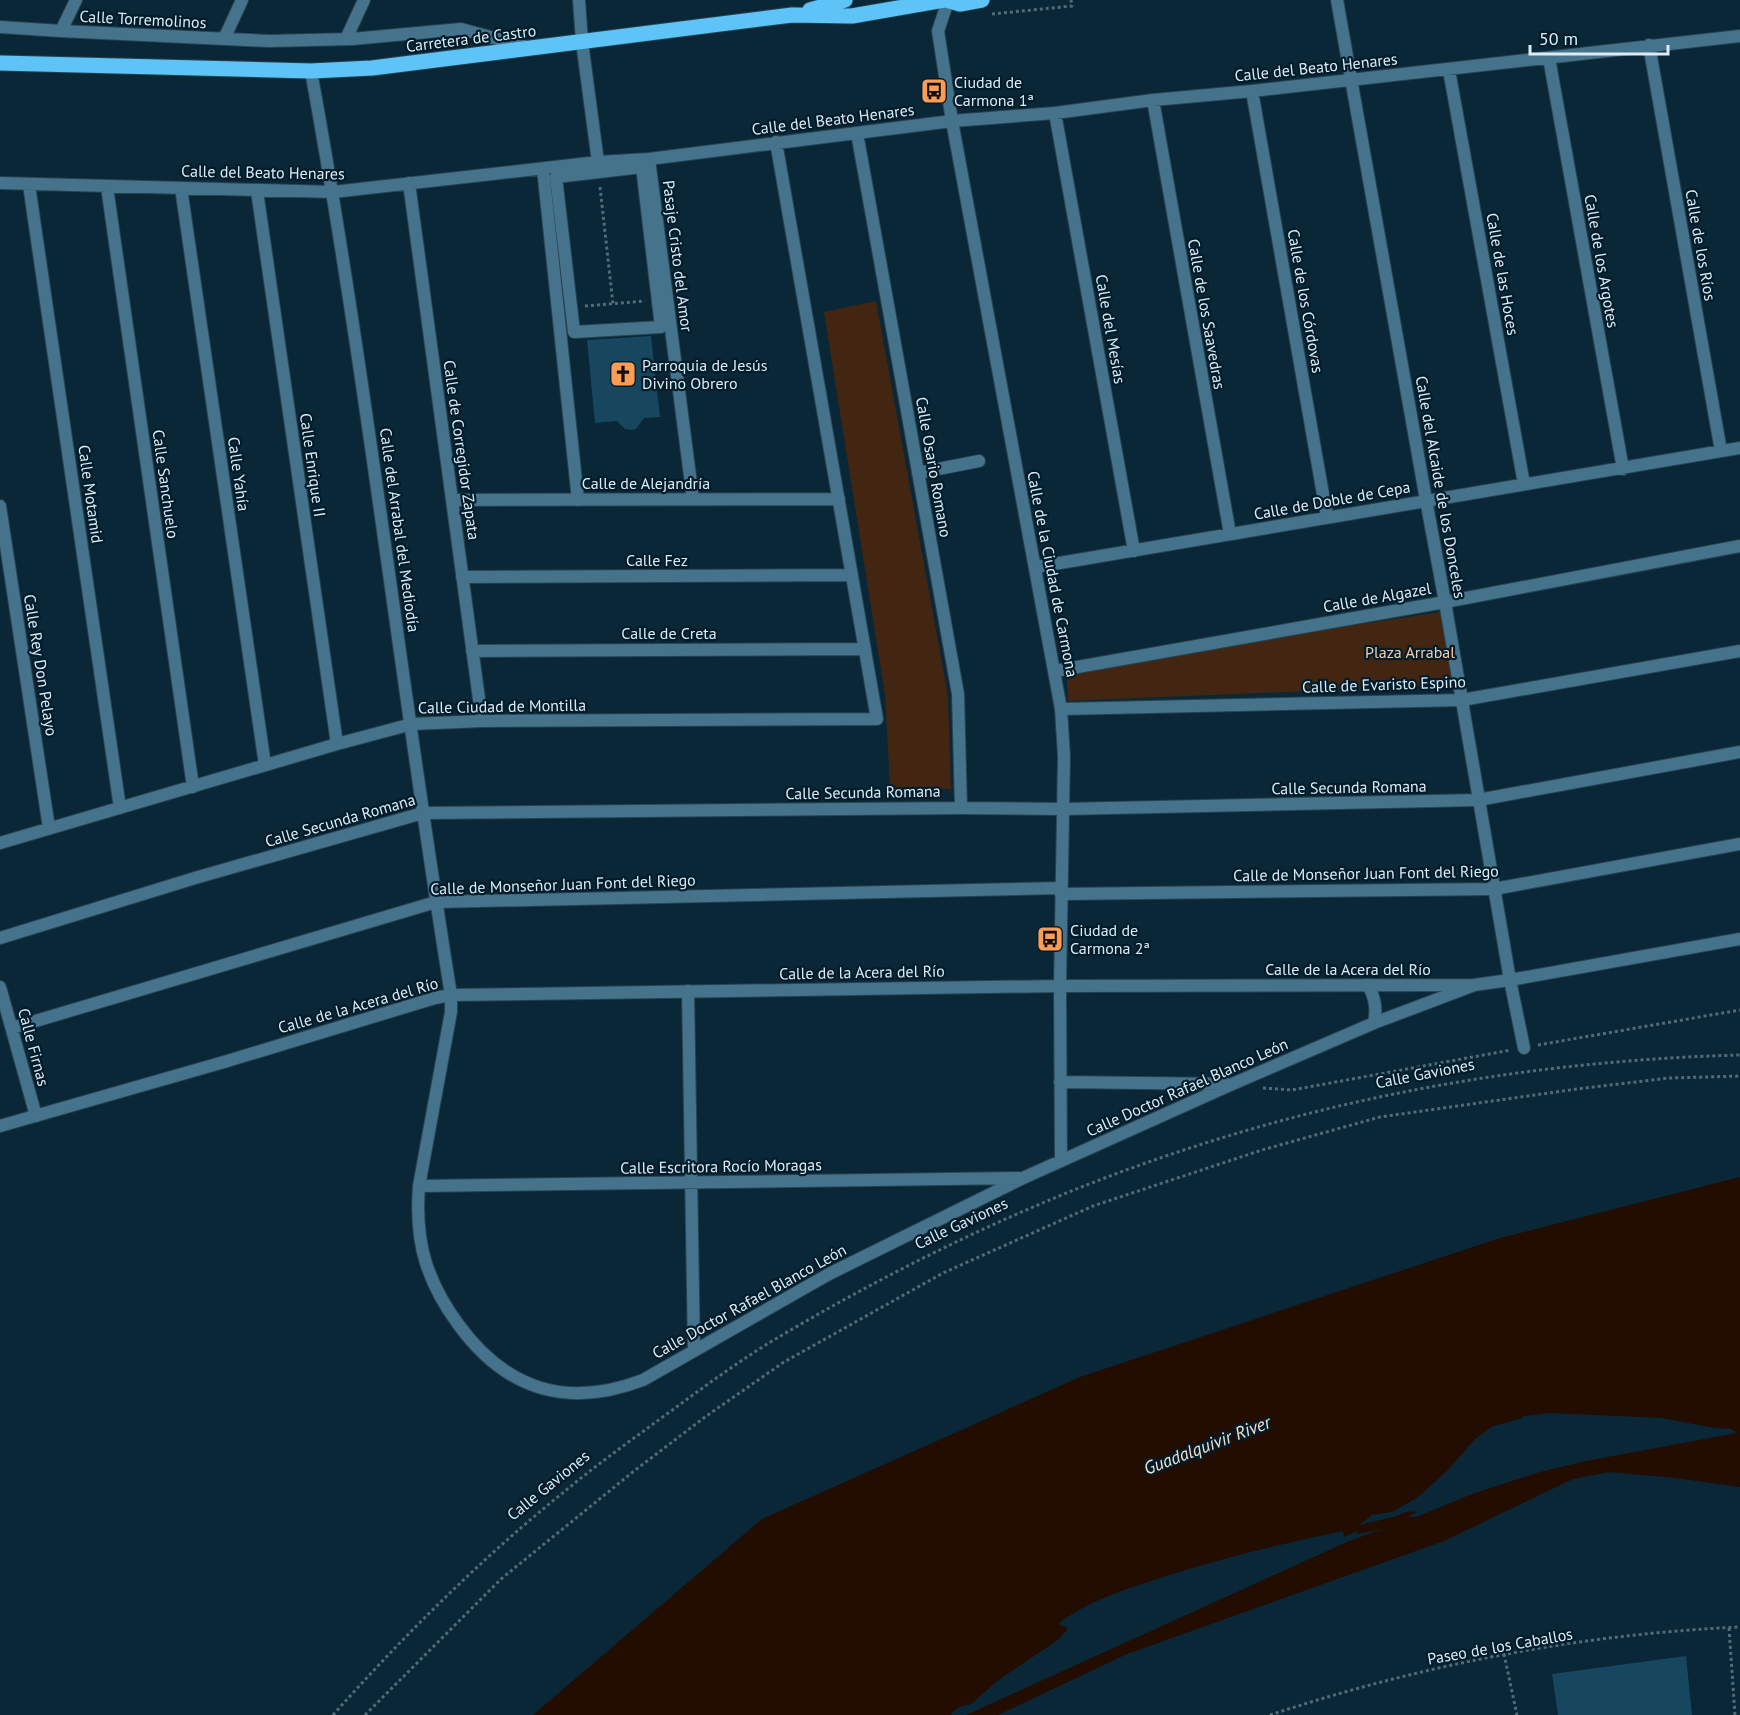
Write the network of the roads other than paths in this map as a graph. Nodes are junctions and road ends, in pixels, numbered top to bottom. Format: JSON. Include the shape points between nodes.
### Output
{"nodes":[{"id":1,"x":76,"y":0,"type":"edge"},
{"id":2,"x":242,"y":0,"type":"edge"},
{"id":3,"x":364,"y":0,"type":"edge"},
{"id":4,"x":579,"y":0,"type":"edge"},
{"id":5,"x":845,"y":0,"type":"edge"},
{"id":6,"x":946,"y":0,"type":"edge"},
{"id":7,"x":982,"y":0,"type":"edge"},
{"id":8,"x":1337,"y":0,"type":"edge"},
{"id":9,"x":792,"y":15,"type":"junction"},
{"id":10,"x":0,"y":27,"type":"edge"},
{"id":11,"x":61,"y":31,"type":"junction"},
{"id":12,"x":1740,"y":36,"type":"edge"},
{"id":13,"x":224,"y":39,"type":"junction"},
{"id":14,"x":346,"y":39,"type":"junction"},
{"id":15,"x":582,"y":42,"type":"junction"},
{"id":16,"x":1649,"y":45,"type":"junction"},
{"id":17,"x":531,"y":48,"type":"junction"},
{"id":18,"x":1549,"y":58,"type":"junction"},
{"id":19,"x":0,"y":63,"type":"edge"},
{"id":20,"x":1449,"y":70,"type":"junction"},
{"id":21,"x":311,"y":71,"type":"junction"},
{"id":22,"x":1352,"y":81,"type":"junction"},
{"id":23,"x":1252,"y":91,"type":"junction"},
{"id":24,"x":1153,"y":100,"type":"junction"},
{"id":25,"x":1055,"y":113,"type":"junction"},
{"id":26,"x":952,"y":122,"type":"junction"},
{"id":27,"x":857,"y":133,"type":"junction"},
{"id":28,"x":776,"y":142,"type":"junction"},
{"id":29,"x":649,"y":159,"type":"junction"},
{"id":30,"x":598,"y":167,"type":"junction"},
{"id":31,"x":543,"y":169,"type":"junction"},
{"id":32,"x":0,"y":183,"type":"edge"},
{"id":33,"x":409,"y":183,"type":"junction"},
{"id":34,"x":29,"y":184,"type":"junction"},
{"id":35,"x":106,"y":187,"type":"junction"},
{"id":36,"x":181,"y":188,"type":"junction"},
{"id":37,"x":257,"y":191,"type":"junction"},
{"id":38,"x":333,"y":192,"type":"junction"},
{"id":39,"x":1740,"y":448,"type":"edge"},
{"id":40,"x":1721,"y":451,"type":"junction"},
{"id":41,"x":979,"y":460,"type":"dead end"},
{"id":42,"x":1623,"y":469,"type":"junction"},
{"id":43,"x":918,"y":473,"type":"junction"},
{"id":44,"x":1524,"y":484,"type":"junction"},
{"id":45,"x":693,"y":499,"type":"junction"},
{"id":46,"x":839,"y":499,"type":"junction"},
{"id":47,"x":453,"y":500,"type":"junction"},
{"id":48,"x":578,"y":500,"type":"junction"},
{"id":49,"x":1425,"y":500,"type":"junction"},
{"id":50,"x":0,"y":506,"type":"edge"},
{"id":51,"x":1327,"y":517,"type":"junction"},
{"id":52,"x":1230,"y":534,"type":"junction"},
{"id":53,"x":1740,"y":546,"type":"edge"},
{"id":54,"x":1134,"y":551,"type":"junction"},
{"id":55,"x":1036,"y":567,"type":"junction"},
{"id":56,"x":852,"y":576,"type":"junction"},
{"id":57,"x":462,"y":577,"type":"junction"},
{"id":58,"x":1445,"y":602,"type":"junction"},
{"id":59,"x":865,"y":649,"type":"junction"},
{"id":60,"x":472,"y":651,"type":"junction"},
{"id":61,"x":1740,"y":651,"type":"edge"},
{"id":62,"x":1055,"y":671,"type":"junction"},
{"id":63,"x":1462,"y":700,"type":"junction"},
{"id":64,"x":1061,"y":709,"type":"junction"},
{"id":65,"x":482,"y":721,"type":"junction"},
{"id":66,"x":412,"y":724,"type":"junction"},
{"id":67,"x":337,"y":744,"type":"junction"},
{"id":68,"x":1740,"y":752,"type":"edge"},
{"id":69,"x":265,"y":765,"type":"junction"},
{"id":70,"x":193,"y":787,"type":"junction"},
{"id":71,"x":1478,"y":800,"type":"junction"},
{"id":72,"x":120,"y":808,"type":"junction"},
{"id":73,"x":961,"y":808,"type":"junction"},
{"id":74,"x":1064,"y":809,"type":"junction"},
{"id":75,"x":423,"y":813,"type":"junction"},
{"id":76,"x":49,"y":828,"type":"junction"},
{"id":77,"x":0,"y":843,"type":"edge"},
{"id":78,"x":1740,"y":844,"type":"edge"},
{"id":79,"x":1494,"y":889,"type":"junction"},
{"id":80,"x":1061,"y":891,"type":"junction"},
{"id":81,"x":436,"y":902,"type":"junction"},
{"id":82,"x":0,"y":938,"type":"edge"},
{"id":83,"x":1740,"y":939,"type":"edge"},
{"id":84,"x":1510,"y":980,"type":"junction"},
{"id":85,"x":1368,"y":985,"type":"junction"},
{"id":86,"x":1474,"y":985,"type":"junction"},
{"id":87,"x":1060,"y":986,"type":"junction"},
{"id":88,"x":0,"y":987,"type":"edge"},
{"id":89,"x":688,"y":991,"type":"junction"},
{"id":90,"x":451,"y":995,"type":"junction"},
{"id":91,"x":1374,"y":1023,"type":"junction"},
{"id":92,"x":12,"y":1028,"type":"junction"},
{"id":93,"x":1524,"y":1048,"type":"road end"},
{"id":94,"x":1060,"y":1082,"type":"junction"},
{"id":95,"x":1230,"y":1084,"type":"junction"},
{"id":96,"x":36,"y":1116,"type":"junction"},
{"id":97,"x":0,"y":1126,"type":"edge"},
{"id":98,"x":1061,"y":1160,"type":"junction"},
{"id":99,"x":1023,"y":1178,"type":"junction"},
{"id":100,"x":691,"y":1183,"type":"junction"},
{"id":101,"x":419,"y":1186,"type":"junction"},
{"id":102,"x":694,"y":1351,"type":"junction"}],
"edges":[{"from":1,"to":11,"type":"street","name":"Calle Torremolinos"},
{"from":2,"to":13,"type":"street","name":"Calle Torremolinos"},
{"from":3,"to":14,"type":"street"},
{"from":4,"to":15,"type":"street"},
{"from":5,"to":9,"type":"main road"},
{"from":6,"to":7,"type":"main road","name":"Carretera de Castro","via":[[960,4]]},
{"from":6,"to":9,"type":"main road","name":"Carretera de Castro","via":[[852,16]]},
{"from":6,"to":26,"type":"street","name":"Calle de la Ciudad de Carmona","via":[[939,31]]},
{"from":8,"to":22,"type":"street","name":"Calle del Alcaide de los Donceles"},
{"from":9,"to":15,"type":"main road","name":"Carretera de Castro"},
{"from":10,"to":11,"type":"street","name":"Calle Torremolinos"},
{"from":11,"to":13,"type":"street","name":"Calle Torremolinos"},
{"from":12,"to":16,"type":"street","name":"Calle del Beato Henares"},
{"from":13,"to":14,"type":"street","name":"Calle Torremolinos"},
{"from":14,"to":17,"type":"street","name":"Calle Torremolinos","via":[[461,28]]},
{"from":15,"to":17,"type":"main road","name":"Carretera de Castro"},
{"from":15,"to":30,"type":"street"},
{"from":16,"to":18,"type":"street","name":"Calle del Beato Henares"},
{"from":16,"to":40,"type":"street","name":"Calle de los Ríos"},
{"from":17,"to":21,"type":"main road","name":"Carretera de Castro","via":[[372,68]]},
{"from":18,"to":20,"type":"street","name":"Calle del Beato Henares"},
{"from":18,"to":42,"type":"street","name":"Calle de los Argotes"},
{"from":19,"to":21,"type":"main road","name":"Carretera de Castro"},
{"from":20,"to":22,"type":"street","name":"Calle del Beato Henares"},
{"from":20,"to":44,"type":"street","name":"Calle de las Hoces"},
{"from":21,"to":38,"type":"street","name":"Calle del Arrabal del Mediodía"},
{"from":22,"to":23,"type":"street","name":"Calle del Beato Henares"},
{"from":22,"to":49,"type":"street","name":"Calle del Alcaide de los Donceles"},
{"from":23,"to":24,"type":"street","name":"Calle del Beato Henares"},
{"from":23,"to":51,"type":"street","name":"Calle de los Córdovas"},
{"from":24,"to":25,"type":"street","name":"Calle del Beato Henares"},
{"from":24,"to":52,"type":"street","name":"Calle de los Saavedras"},
{"from":25,"to":26,"type":"street","name":"Calle del Beato Henares"},
{"from":25,"to":54,"type":"street","name":"Calle del Mesías"},
{"from":26,"to":27,"type":"street","name":"Calle del Beato Henares"},
{"from":26,"to":55,"type":"street","name":"Calle de la Ciudad de Carmona"},
{"from":27,"to":28,"type":"street","name":"Calle del Beato Henares"},
{"from":27,"to":43,"type":"street","name":"Calle Osario Romano"},
{"from":28,"to":29,"type":"street","name":"Calle del Beato Henares"},
{"from":28,"to":46,"type":"street"},
{"from":29,"to":30,"type":"street","name":"Calle del Beato Henares"},
{"from":29,"to":45,"type":"street","name":"Pasaje Cristo del Amor"},
{"from":30,"to":30,"type":"street","via":[[556,177],[574,332],[661,327],[642,167]]},
{"from":30,"to":31,"type":"street","name":"Calle del Beato Henares"},
{"from":31,"to":33,"type":"street","name":"Calle del Beato Henares"},
{"from":31,"to":48,"type":"street"},
{"from":32,"to":34,"type":"street","name":"Calle del Beato Henares"},
{"from":33,"to":38,"type":"street","name":"Calle del Beato Henares"},
{"from":33,"to":47,"type":"street","name":"Calle de Corregidor Zapata"},
{"from":34,"to":35,"type":"street","name":"Calle del Beato Henares"},
{"from":34,"to":72,"type":"street","name":"Calle Motamid"},
{"from":35,"to":36,"type":"street","name":"Calle del Beato Henares"},
{"from":35,"to":70,"type":"street","name":"Calle Sanchuelo"},
{"from":36,"to":37,"type":"street","name":"Calle del Beato Henares"},
{"from":36,"to":69,"type":"street","name":"Calle Yahía"},
{"from":37,"to":38,"type":"street","name":"Calle del Beato Henares"},
{"from":37,"to":67,"type":"street","name":"Calle Enrique II"},
{"from":38,"to":66,"type":"street","name":"Calle del Arrabal del Mediodía"},
{"from":39,"to":40,"type":"street","name":"Calle de Doble de Cepa"},
{"from":40,"to":42,"type":"street","name":"Calle de Doble de Cepa"},
{"from":41,"to":43,"type":"street"},
{"from":42,"to":44,"type":"street","name":"Calle de Doble de Cepa"},
{"from":43,"to":73,"type":"street","name":"Calle Osario Romano","via":[[958,694]]},
{"from":44,"to":49,"type":"street","name":"Calle de Doble de Cepa"},
{"from":45,"to":46,"type":"street","name":"Calle de Alejandría"},
{"from":45,"to":48,"type":"street","name":"Calle de Alejandría"},
{"from":46,"to":56,"type":"street"},
{"from":47,"to":48,"type":"street","name":"Calle de Alejandría"},
{"from":47,"to":57,"type":"street","name":"Calle de Corregidor Zapata"},
{"from":49,"to":51,"type":"street","name":"Calle de Doble de Cepa"},
{"from":49,"to":58,"type":"street","name":"Calle del Alcaide de los Donceles"},
{"from":50,"to":76,"type":"street","name":"Calle Rey Don Pelayo"},
{"from":51,"to":52,"type":"street","name":"Calle de Doble de Cepa"},
{"from":52,"to":54,"type":"street","name":"Calle de Doble de Cepa"},
{"from":53,"to":58,"type":"street","name":"Calle de Algazel"},
{"from":54,"to":55,"type":"street","name":"Calle de Doble de Cepa"},
{"from":55,"to":62,"type":"street","name":"Calle de la Ciudad de Carmona"},
{"from":56,"to":57,"type":"street","name":"Calle Fez"},
{"from":56,"to":59,"type":"street"},
{"from":57,"to":60,"type":"street","name":"Calle de Corregidor Zapata"},
{"from":58,"to":62,"type":"street","name":"Calle de Algazel"},
{"from":58,"to":63,"type":"street","name":"Calle del Alcaide de los Donceles"},
{"from":59,"to":60,"type":"street","name":"Calle de Creta"},
{"from":59,"to":65,"type":"street","name":"Calle Ciudad de Montilla","via":[[877,720]]},
{"from":60,"to":65,"type":"street","name":"Calle de Corregidor Zapata"},
{"from":61,"to":63,"type":"street","name":"Calle de Evaristo Espino"},
{"from":62,"to":64,"type":"street","name":"Calle de la Ciudad de Carmona"},
{"from":63,"to":64,"type":"street","name":"Calle de Evaristo Espino"},
{"from":63,"to":71,"type":"street","name":"Calle del Alcaide de los Donceles"},
{"from":64,"to":74,"type":"street","name":"Calle de la Ciudad de Carmona"},
{"from":65,"to":66,"type":"street","name":"Calle Ciudad de Montilla"},
{"from":66,"to":67,"type":"street","name":"Calle Ciudad de Montilla"},
{"from":66,"to":75,"type":"street","name":"Calle del Arrabal del Mediodía"},
{"from":67,"to":69,"type":"street","name":"Calle Ciudad de Montilla"},
{"from":68,"to":71,"type":"street","name":"Calle Secunda Romana"},
{"from":69,"to":70,"type":"street","name":"Calle Ciudad de Montilla"},
{"from":70,"to":72,"type":"street","name":"Calle Ciudad de Montilla"},
{"from":71,"to":74,"type":"street","name":"Calle Secunda Romana"},
{"from":71,"to":79,"type":"street","name":"Calle del Alcaide de los Donceles"},
{"from":72,"to":76,"type":"street","name":"Calle Ciudad de Montilla"},
{"from":73,"to":74,"type":"street","name":"Calle Secunda Romana"},
{"from":73,"to":75,"type":"street","name":"Calle Secunda Romana"},
{"from":74,"to":80,"type":"street","name":"Calle de la Ciudad de Carmona"},
{"from":75,"to":81,"type":"street","name":"Calle del Arrabal del Mediodía"},
{"from":75,"to":82,"type":"street","name":"Calle Secunda Romana"},
{"from":76,"to":77,"type":"street","name":"Calle Ciudad de Montilla"},
{"from":78,"to":79,"type":"street","name":"Calle de Monseñor Juan Font del Riego"},
{"from":79,"to":80,"type":"street","name":"Calle de Monseñor Juan Font del Riego"},
{"from":79,"to":84,"type":"street","name":"Calle del Alcaide de los Donceles"},
{"from":80,"to":81,"type":"street","name":"Calle de Monseñor Juan Font del Riego"},
{"from":80,"to":87,"type":"street","name":"Calle de la Ciudad de Carmona"},
{"from":81,"to":90,"type":"street","name":"Calle del Arrabal del Mediodía"},
{"from":81,"to":92,"type":"street","name":"Calle de Monseñor Juan Font del Riego"},
{"from":83,"to":84,"type":"street","name":"Calle de la Acera del Río"},
{"from":84,"to":86,"type":"street","name":"Calle de la Acera del Río"},
{"from":84,"to":93,"type":"street"},
{"from":85,"to":86,"type":"street","name":"Calle de la Acera del Río"},
{"from":85,"to":87,"type":"street","name":"Calle de la Acera del Río"},
{"from":85,"to":91,"type":"street","via":[[1377,1012]]},
{"from":86,"to":91,"type":"street","name":"Calle Doctor Rafael Blanco León"},
{"from":87,"to":89,"type":"street","name":"Calle de la Acera del Río"},
{"from":87,"to":94,"type":"street","name":"Calle de la Ciudad de Carmona"},
{"from":88,"to":92,"type":"street","name":"Calle Firnas"},
{"from":89,"to":90,"type":"street","name":"Calle de la Acera del Río"},
{"from":89,"to":100,"type":"street"},
{"from":90,"to":96,"type":"street","name":"Calle de la Acera del Río"},
{"from":90,"to":101,"type":"street","name":"Calle Doctor Rafael Blanco León"},
{"from":91,"to":95,"type":"street","name":"Calle Doctor Rafael Blanco León"},
{"from":92,"to":96,"type":"street","name":"Calle Firnas"},
{"from":94,"to":95,"type":"street"},
{"from":94,"to":98,"type":"street","name":"Calle de la Ciudad de Carmona"},
{"from":95,"to":98,"type":"street","name":"Calle Doctor Rafael Blanco León"},
{"from":96,"to":97,"type":"street","name":"Calle de la Acera del Río"},
{"from":98,"to":99,"type":"street","name":"Calle Doctor Rafael Blanco León"},
{"from":99,"to":100,"type":"street","name":"Calle Escritora Rocío Moragas"},
{"from":99,"to":102,"type":"street","name":"Calle Doctor Rafael Blanco León","via":[[829,1274]]},
{"from":100,"to":101,"type":"street","name":"Calle Escritora Rocío Moragas"},
{"from":100,"to":102,"type":"street"},
{"from":101,"to":102,"type":"street","name":"Calle Doctor Rafael Blanco León","via":[[420,1234],[425,1262],[436,1289],[474,1344],[514,1377],[535,1387],[575,1394],[613,1390],[643,1380]]}]}
